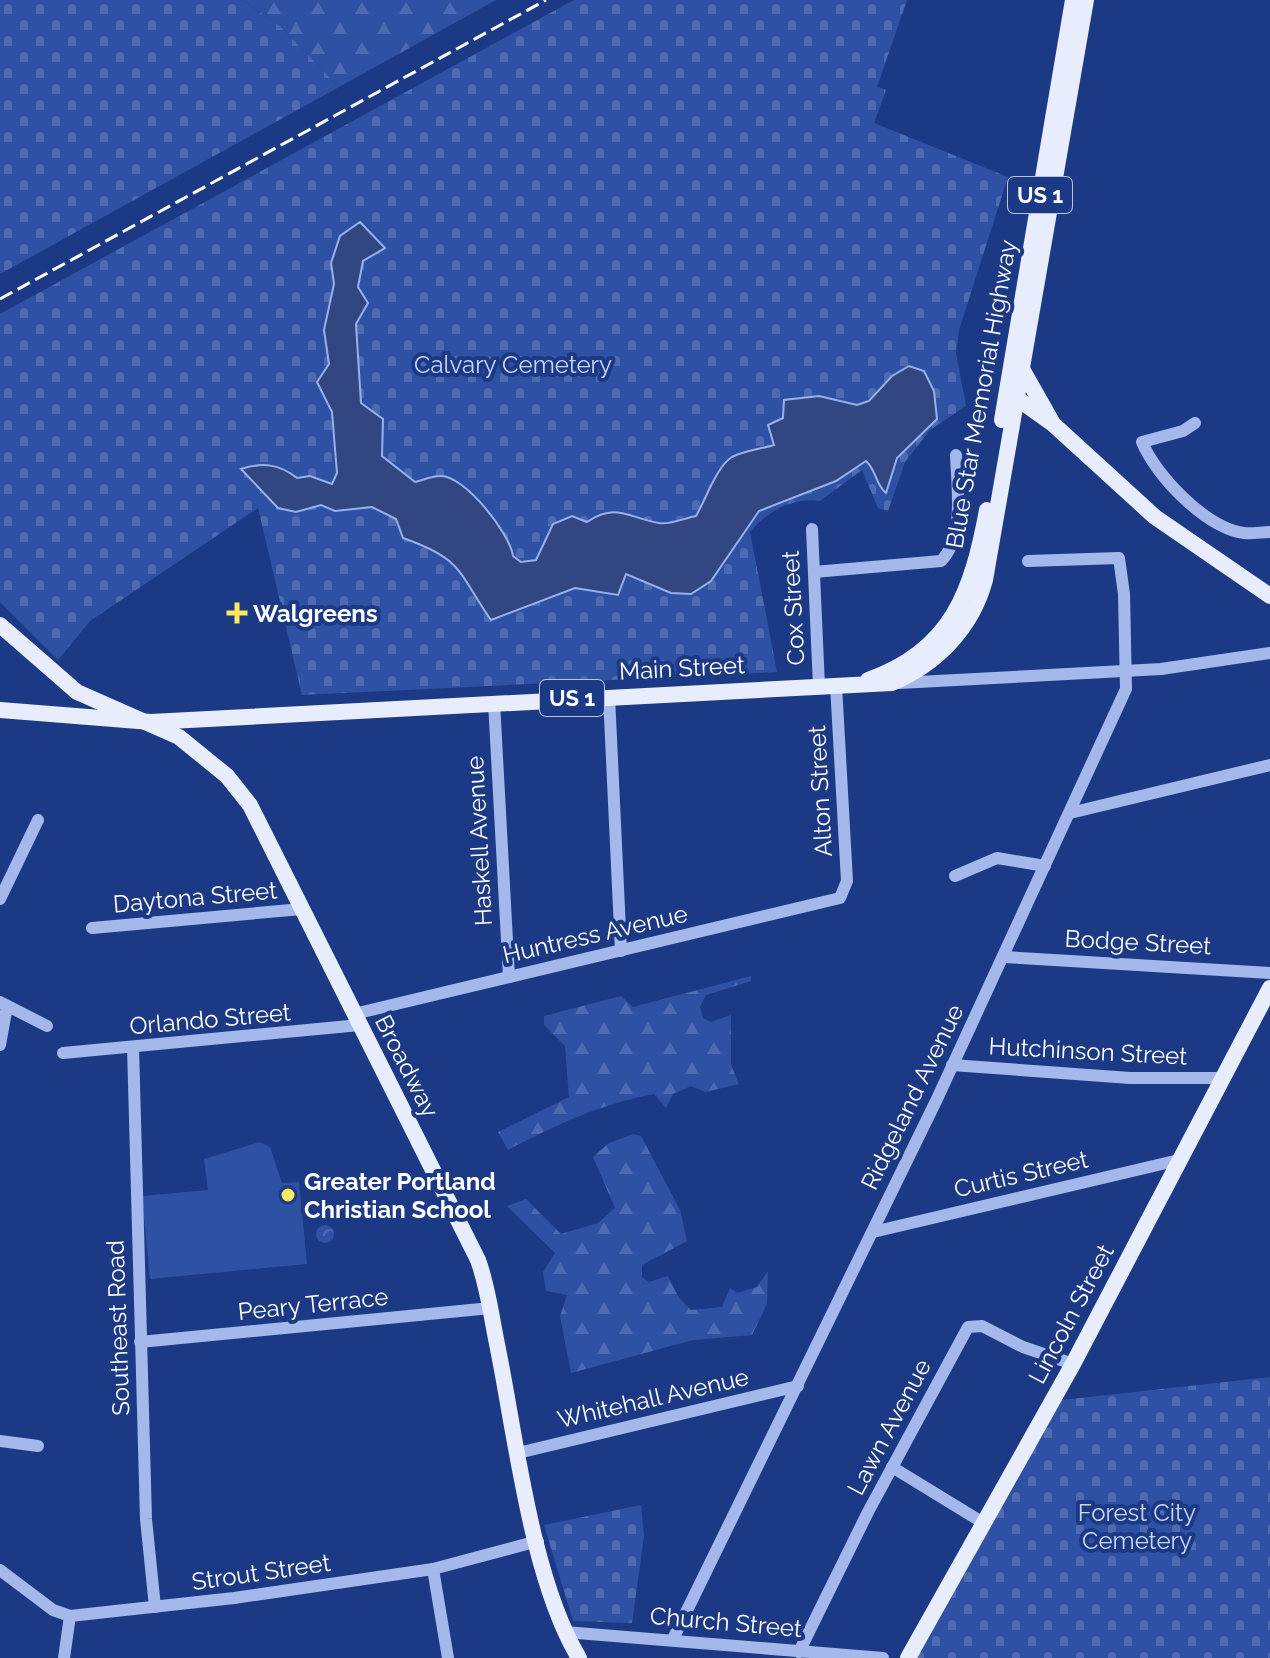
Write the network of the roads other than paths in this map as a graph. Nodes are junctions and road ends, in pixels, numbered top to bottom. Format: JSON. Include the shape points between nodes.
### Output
{"nodes":[{"id":1,"x":1073,"y":0,"type":"edge"},
{"id":2,"x":1086,"y":0,"type":"edge"},
{"id":3,"x":1022,"y":369,"type":"junction"},
{"id":4,"x":1012,"y":395,"type":"junction"},
{"id":5,"x":1195,"y":423,"type":"dead end"},
{"id":6,"x":1053,"y":424,"type":"junction"},
{"id":7,"x":956,"y":455,"type":"dead end"},
{"id":8,"x":812,"y":529,"type":"dead end"},
{"id":9,"x":1270,"y":532,"type":"edge"},
{"id":10,"x":1028,"y":561,"type":"dead end"},
{"id":11,"x":814,"y":572,"type":"junction"},
{"id":12,"x":1270,"y":596,"type":"edge"},
{"id":13,"x":2,"y":633,"type":"edge"},
{"id":14,"x":1270,"y":653,"type":"edge"},
{"id":15,"x":1128,"y":671,"type":"junction"},
{"id":16,"x":892,"y":683,"type":"junction"},
{"id":17,"x":834,"y":686,"type":"junction"},
{"id":18,"x":609,"y":696,"type":"junction"},
{"id":19,"x":494,"y":702,"type":"junction"},
{"id":20,"x":0,"y":710,"type":"edge"},
{"id":21,"x":151,"y":722,"type":"junction"},
{"id":22,"x":1270,"y":765,"type":"edge"},
{"id":23,"x":1070,"y":813,"type":"junction"},
{"id":24,"x":38,"y":820,"type":"dead end"},
{"id":25,"x":1045,"y":866,"type":"junction"},
{"id":26,"x":955,"y":876,"type":"dead end"},
{"id":27,"x":843,"y":894,"type":"joint"},
{"id":28,"x":0,"y":899,"type":"edge"},
{"id":29,"x":302,"y":909,"type":"junction"},
{"id":30,"x":92,"y":928,"type":"dead end"},
{"id":31,"x":621,"y":951,"type":"junction"},
{"id":32,"x":1004,"y":957,"type":"junction"},
{"id":33,"x":1270,"y":973,"type":"edge"},
{"id":34,"x":509,"y":977,"type":"junction"},
{"id":35,"x":1268,"y":999,"type":"edge"},
{"id":36,"x":4,"y":1004,"type":"edge"},
{"id":37,"x":357,"y":1020,"type":"junction"},
{"id":38,"x":47,"y":1026,"type":"dead end"},
{"id":39,"x":0,"y":1045,"type":"edge"},
{"id":40,"x":133,"y":1047,"type":"junction"},
{"id":41,"x":63,"y":1053,"type":"dead end"},
{"id":42,"x":952,"y":1065,"type":"junction"},
{"id":43,"x":1223,"y":1078,"type":"junction"},
{"id":44,"x":1179,"y":1160,"type":"junction"},
{"id":45,"x":873,"y":1232,"type":"junction"},
{"id":46,"x":491,"y":1308,"type":"junction"},
{"id":47,"x":140,"y":1342,"type":"junction"},
{"id":48,"x":1073,"y":1364,"type":"junction"},
{"id":49,"x":798,"y":1386,"type":"junction"},
{"id":50,"x":0,"y":1441,"type":"edge"},
{"id":51,"x":38,"y":1446,"type":"dead end"},
{"id":52,"x":518,"y":1453,"type":"junction"},
{"id":53,"x":892,"y":1467,"type":"junction"},
{"id":54,"x":982,"y":1522,"type":"junction"},
{"id":55,"x":538,"y":1541,"type":"junction"},
{"id":56,"x":433,"y":1569,"type":"junction"},
{"id":57,"x":0,"y":1570,"type":"edge"},
{"id":58,"x":155,"y":1607,"type":"junction"},
{"id":59,"x":70,"y":1616,"type":"junction"},
{"id":60,"x":565,"y":1632,"type":"junction"},
{"id":61,"x":673,"y":1639,"type":"junction"},
{"id":62,"x":730,"y":1652,"type":"edge"},
{"id":63,"x":799,"y":1652,"type":"junction"},
{"id":64,"x":64,"y":1658,"type":"edge"},
{"id":65,"x":448,"y":1658,"type":"edge"},
{"id":66,"x":579,"y":1658,"type":"edge"},
{"id":67,"x":883,"y":1658,"type":"edge"},
{"id":68,"x":908,"y":1658,"type":"edge"}],
"edges":[{"from":1,"to":4,"type":"main road","name":"Blue Star Memorial Highway","number":"US 1"},
{"from":2,"to":3,"type":"main road","name":"Blue Star Memorial Highway","number":"US 1"},
{"from":3,"to":4,"type":"main road","name":"Blue Star Memorial Highway","number":"US 1"},
{"from":3,"to":6,"type":"main road"},
{"from":4,"to":6,"type":"main road"},
{"from":4,"to":16,"type":"main road","name":"Blue Star Memorial Highway","number":"US 1","via":[[988,565],[978,601],[936,657]]},
{"from":4,"to":17,"type":"main road","name":"Blue Star Memorial Highway","number":"US 1","via":[[980,547],[955,615],[906,663]]},
{"from":5,"to":9,"type":"street","via":[[1142,442],[1152,463],[1180,494],[1218,521],[1243,533]]},
{"from":6,"to":12,"type":"main road","via":[[1155,517]]},
{"from":7,"to":11,"type":"street","via":[[956,516],[949,553],[941,561]]},
{"from":8,"to":11,"type":"street","name":"Cox Street"},
{"from":10,"to":15,"type":"street","name":"Ridgeland Avenue","via":[[1119,558]]},
{"from":11,"to":17,"type":"street","name":"Cox Street"},
{"from":13,"to":21,"type":"main road","name":"Broadway","via":[[77,692]]},
{"from":14,"to":15,"type":"street","name":"Main Street"},
{"from":15,"to":16,"type":"street","name":"Main Street"},
{"from":15,"to":23,"type":"street","name":"Ridgeland Avenue","via":[[1126,689]]},
{"from":16,"to":17,"type":"main road","name":"Main Street","number":"US 1"},
{"from":17,"to":18,"type":"main road","name":"Main Street","number":"US 1"},
{"from":17,"to":27,"type":"street","name":"Alton Street","via":[[847,881]]},
{"from":18,"to":19,"type":"main road","name":"Main Street","number":"US 1"},
{"from":18,"to":31,"type":"street"},
{"from":19,"to":21,"type":"main road","name":"Main Street","number":"US 1"},
{"from":19,"to":34,"type":"street","name":"Haskell Avenue"},
{"from":20,"to":21,"type":"main road","name":"Main Street","number":"US 1"},
{"from":21,"to":29,"type":"main road","name":"Broadway","via":[[193,747],[236,786]]},
{"from":22,"to":23,"type":"street"},
{"from":23,"to":25,"type":"street","name":"Ridgeland Avenue"},
{"from":24,"to":28,"type":"street"},
{"from":25,"to":26,"type":"street","via":[[997,858]]},
{"from":25,"to":32,"type":"street","name":"Ridgeland Avenue"},
{"from":27,"to":31,"type":"street","name":"Huntress Avenue","via":[[833,902]]},
{"from":29,"to":30,"type":"street","name":"Daytona Street"},
{"from":29,"to":37,"type":"main road","name":"Broadway"},
{"from":31,"to":34,"type":"street","name":"Huntress Avenue"},
{"from":32,"to":33,"type":"street","name":"Bodge Street"},
{"from":32,"to":42,"type":"street","name":"Ridgeland Avenue"},
{"from":34,"to":37,"type":"street","name":"Huntress Avenue"},
{"from":35,"to":43,"type":"main road","name":"Lincoln Street"},
{"from":36,"to":38,"type":"street"},
{"from":36,"to":39,"type":"street"},
{"from":37,"to":40,"type":"street","name":"Orlando Street"},
{"from":37,"to":46,"type":"main road","name":"Broadway","via":[[478,1260]]},
{"from":40,"to":41,"type":"street","name":"Orlando Street"},
{"from":40,"to":47,"type":"street","name":"Southeast Road"},
{"from":42,"to":43,"type":"street","name":"Hutchinson Street","via":[[1130,1078]]},
{"from":42,"to":45,"type":"street","name":"Ridgeland Avenue"},
{"from":43,"to":44,"type":"main road","name":"Lincoln Street"},
{"from":44,"to":45,"type":"street","name":"Curtis Street"},
{"from":44,"to":48,"type":"main road","name":"Lincoln Street"},
{"from":45,"to":49,"type":"street","name":"Ridgeland Avenue"},
{"from":46,"to":47,"type":"street","name":"Peary Terrace"},
{"from":46,"to":52,"type":"main road","name":"Broadway"},
{"from":47,"to":58,"type":"street","name":"Southeast Road"},
{"from":48,"to":53,"type":"street","name":"Lawn Avenue","via":[[991,1329],[968,1327]]},
{"from":48,"to":54,"type":"main road","name":"Lincoln Street"},
{"from":49,"to":52,"type":"street","name":"Whitehall Avenue"},
{"from":49,"to":61,"type":"street","name":"Ridgeland Avenue"},
{"from":50,"to":51,"type":"street"},
{"from":52,"to":55,"type":"main road","name":"Broadway"},
{"from":53,"to":54,"type":"street"},
{"from":53,"to":63,"type":"street","name":"Lawn Avenue"},
{"from":54,"to":68,"type":"main road","name":"Lincoln Street"},
{"from":55,"to":56,"type":"street","name":"Strout Street"},
{"from":55,"to":60,"type":"main road","name":"Broadway"},
{"from":56,"to":58,"type":"street","name":"Strout Street"},
{"from":56,"to":65,"type":"street"},
{"from":57,"to":59,"type":"street","via":[[53,1610]]},
{"from":58,"to":59,"type":"street","name":"Strout Street"},
{"from":59,"to":64,"type":"street"},
{"from":60,"to":61,"type":"street","name":"Church Street"},
{"from":60,"to":66,"type":"main road","name":"Broadway"},
{"from":61,"to":62,"type":"street","name":"Church Street"},
{"from":62,"to":63,"type":"street","name":"Church Street"},
{"from":63,"to":67,"type":"street","name":"Church Street"}]}
